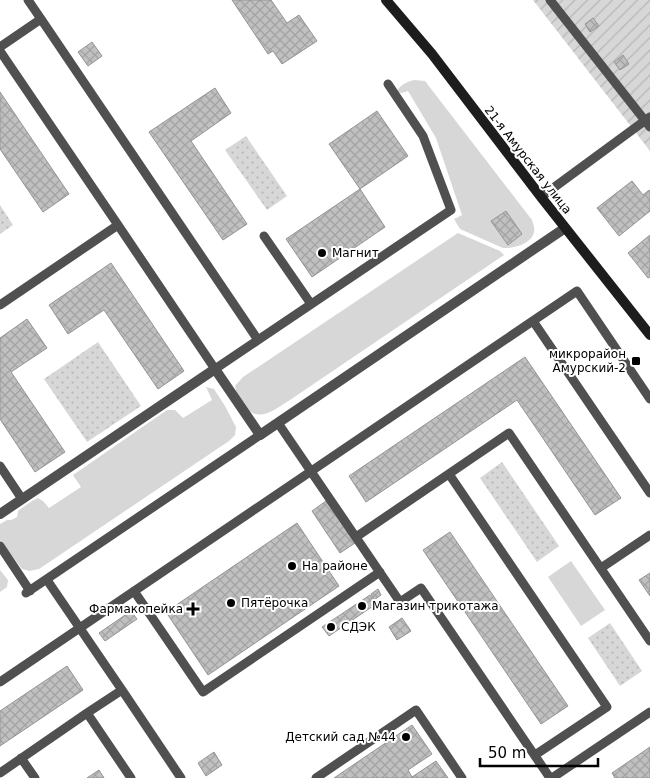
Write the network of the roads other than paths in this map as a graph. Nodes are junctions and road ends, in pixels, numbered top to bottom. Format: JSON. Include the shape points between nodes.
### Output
{"nodes":[{"id":1,"x":28,"y":0,"type":"edge"},
{"id":2,"x":386,"y":0,"type":"edge"},
{"id":3,"x":550,"y":0,"type":"edge"},
{"id":4,"x":41,"y":19,"type":"junction"},
{"id":5,"x":0,"y":47,"type":"edge"},
{"id":6,"x":0,"y":51,"type":"edge"},
{"id":7,"x":388,"y":84,"type":"dead end"},
{"id":8,"x":648,"y":122,"type":"edge"},
{"id":9,"x":541,"y":197,"type":"junction"},
{"id":10,"x":118,"y":225,"type":"junction"},
{"id":11,"x":566,"y":228,"type":"junction"},
{"id":12,"x":264,"y":236,"type":"dead end"},
{"id":13,"x":311,"y":304,"type":"junction"},
{"id":14,"x":0,"y":305,"type":"edge"},
{"id":15,"x":533,"y":321,"type":"junction"},
{"id":16,"x":650,"y":335,"type":"edge"},
{"id":17,"x":258,"y":340,"type":"junction"},
{"id":18,"x":215,"y":369,"type":"junction"},
{"id":19,"x":650,"y":399,"type":"edge"},
{"id":20,"x":278,"y":422,"type":"junction"},
{"id":21,"x":260,"y":435,"type":"junction"},
{"id":22,"x":0,"y":466,"type":"edge"},
{"id":23,"x":312,"y":471,"type":"junction"},
{"id":24,"x":448,"y":474,"type":"junction"},
{"id":25,"x":650,"y":493,"type":"edge"},
{"id":26,"x":22,"y":499,"type":"junction"},
{"id":27,"x":0,"y":514,"type":"edge"},
{"id":28,"x":650,"y":535,"type":"edge"},
{"id":29,"x":356,"y":537,"type":"junction"},
{"id":30,"x":0,"y":546,"type":"edge"},
{"id":31,"x":601,"y":568,"type":"junction"},
{"id":32,"x":380,"y":572,"type":"junction"},
{"id":33,"x":47,"y":580,"type":"junction"},
{"id":34,"x":134,"y":591,"type":"junction"},
{"id":35,"x":80,"y":628,"type":"junction"},
{"id":36,"x":650,"y":640,"type":"edge"},
{"id":37,"x":0,"y":682,"type":"edge"},
{"id":38,"x":122,"y":690,"type":"junction"},
{"id":39,"x":650,"y":712,"type":"edge"},
{"id":40,"x":87,"y":713,"type":"junction"},
{"id":41,"x":535,"y":755,"type":"junction"},
{"id":42,"x":22,"y":758,"type":"junction"},
{"id":43,"x":0,"y":773,"type":"edge"},
{"id":44,"x":35,"y":778,"type":"edge"},
{"id":45,"x":131,"y":778,"type":"edge"},
{"id":46,"x":181,"y":778,"type":"edge"},
{"id":47,"x":316,"y":778,"type":"edge"},
{"id":48,"x":462,"y":778,"type":"edge"},
{"id":49,"x":551,"y":778,"type":"edge"}],
"edges":[{"from":1,"to":4,"type":"lane"},
{"from":2,"to":9,"type":"main road","name":"21-я Амурская улица","via":[[432,54]]},
{"from":3,"to":8,"type":"lane"},
{"from":4,"to":5,"type":"lane"},
{"from":4,"to":17,"type":"lane"},
{"from":6,"to":10,"type":"lane"},
{"from":7,"to":13,"type":"lane","via":[[423,136],[451,210]]},
{"from":8,"to":9,"type":"lane"},
{"from":9,"to":11,"type":"main road","name":"21-я Амурская улица"},
{"from":10,"to":14,"type":"lane"},
{"from":10,"to":18,"type":"lane"},
{"from":11,"to":16,"type":"main road","name":"21-я Амурская улица"},
{"from":11,"to":20,"type":"street"},
{"from":12,"to":13,"type":"lane"},
{"from":13,"to":17,"type":"lane"},
{"from":15,"to":19,"type":"lane","via":[[577,291]]},
{"from":15,"to":23,"type":"lane"},
{"from":15,"to":25,"type":"lane"},
{"from":17,"to":18,"type":"lane"},
{"from":18,"to":21,"type":"street"},
{"from":18,"to":26,"type":"street"},
{"from":20,"to":21,"type":"street"},
{"from":20,"to":23,"type":"lane"},
{"from":21,"to":33,"type":"lane"},
{"from":22,"to":26,"type":"lane"},
{"from":23,"to":29,"type":"lane"},
{"from":23,"to":34,"type":"lane"},
{"from":24,"to":29,"type":"lane"},
{"from":24,"to":31,"type":"lane","via":[[509,433]]},
{"from":24,"to":41,"type":"lane","via":[[606,707]]},
{"from":26,"to":27,"type":"street"},
{"from":28,"to":31,"type":"lane"},
{"from":29,"to":32,"type":"lane"},
{"from":30,"to":33,"type":"lane","via":[[28,592]]},
{"from":31,"to":36,"type":"lane"},
{"from":32,"to":34,"type":"lane","via":[[203,692]]},
{"from":32,"to":41,"type":"lane","via":[[400,602],[421,588]]},
{"from":33,"to":35,"type":"lane"},
{"from":34,"to":35,"type":"lane"},
{"from":35,"to":37,"type":"lane"},
{"from":35,"to":38,"type":"lane"},
{"from":38,"to":40,"type":"lane"},
{"from":38,"to":46,"type":"lane"},
{"from":39,"to":49,"type":"lane"},
{"from":40,"to":42,"type":"lane"},
{"from":40,"to":45,"type":"lane"},
{"from":41,"to":49,"type":"lane"},
{"from":42,"to":43,"type":"lane"},
{"from":42,"to":44,"type":"lane"},
{"from":47,"to":48,"type":"lane","via":[[416,710]]}]}
